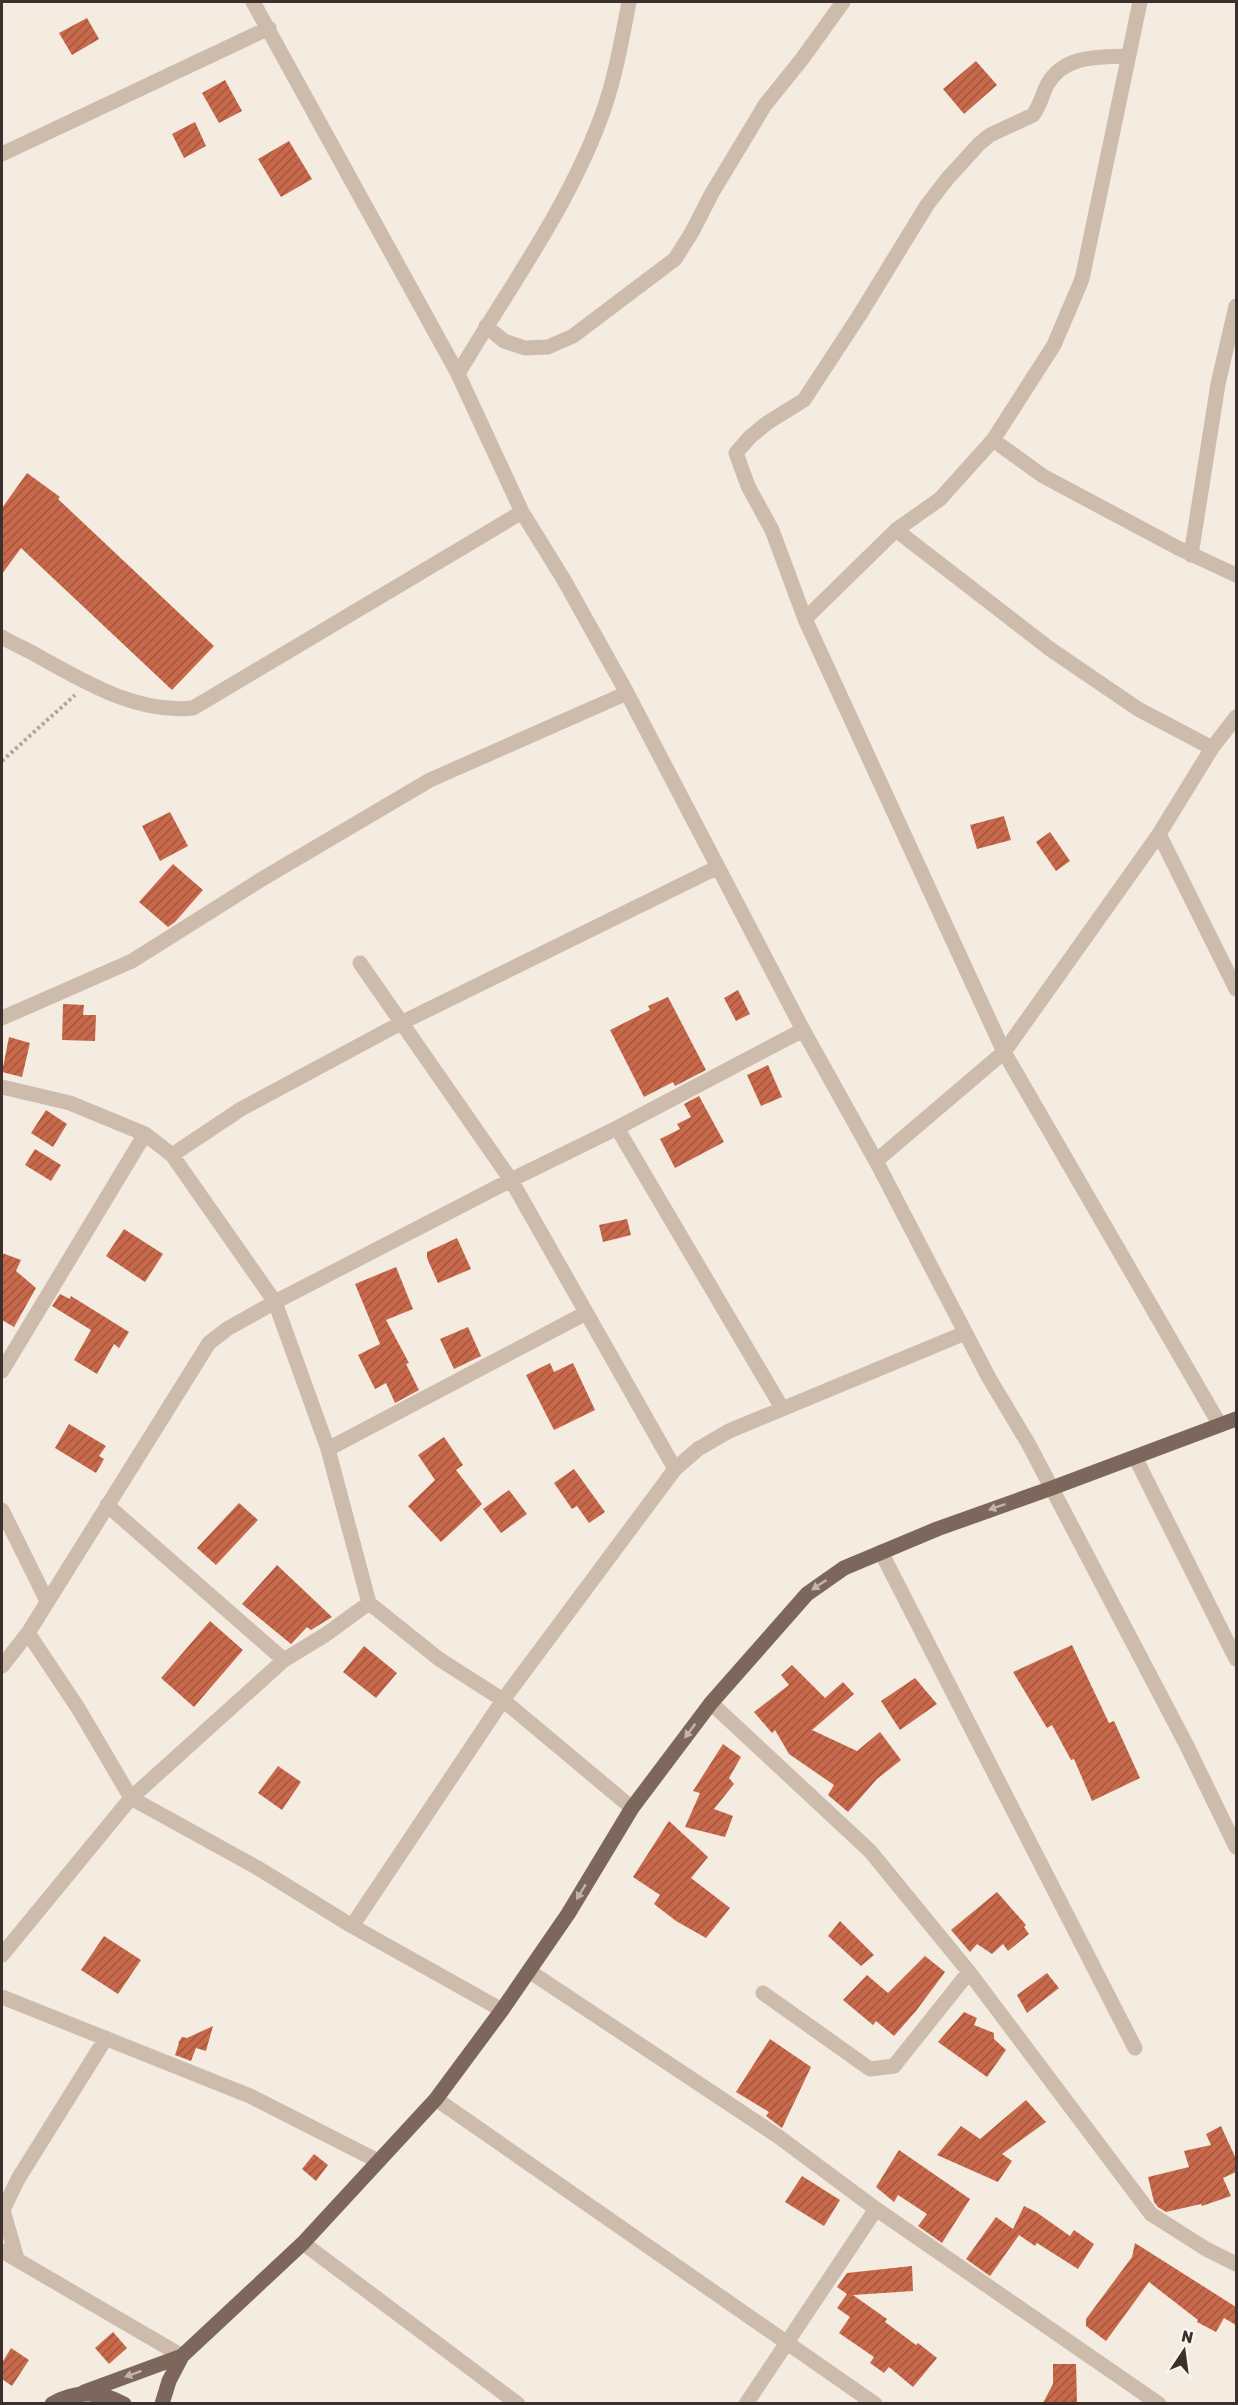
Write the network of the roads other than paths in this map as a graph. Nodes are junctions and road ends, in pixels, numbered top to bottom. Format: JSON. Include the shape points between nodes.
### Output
{"nodes":[{"id":1,"x":253,"y":2,"type":"edge"},
{"id":2,"x":629,"y":2,"type":"edge"},
{"id":3,"x":843,"y":2,"type":"edge"},
{"id":4,"x":1140,"y":2,"type":"edge"},
{"id":5,"x":269,"y":28,"type":"junction"},
{"id":6,"x":1128,"y":56,"type":"junction"},
{"id":7,"x":2,"y":154,"type":"edge"},
{"id":8,"x":1236,"y":306,"type":"edge"},
{"id":9,"x":486,"y":326,"type":"junction"},
{"id":10,"x":458,"y":374,"type":"junction"},
{"id":11,"x":993,"y":440,"type":"junction"},
{"id":12,"x":522,"y":512,"type":"junction"},
{"id":13,"x":896,"y":531,"type":"junction"},
{"id":14,"x":1191,"y":555,"type":"junction"},
{"id":15,"x":1236,"y":575,"type":"edge"},
{"id":16,"x":805,"y":619,"type":"junction"},
{"id":17,"x":2,"y":637,"type":"edge"},
{"id":18,"x":627,"y":693,"type":"junction"},
{"id":19,"x":1236,"y":717,"type":"edge"},
{"id":20,"x":1212,"y":748,"type":"junction"},
{"id":21,"x":1159,"y":834,"type":"junction"},
{"id":22,"x":718,"y":867,"type":"junction"},
{"id":23,"x":360,"y":963,"type":"dead end"},
{"id":24,"x":1236,"y":988,"type":"edge"},
{"id":25,"x":2,"y":1018,"type":"edge"},
{"id":26,"x":401,"y":1023,"type":"junction"},
{"id":27,"x":803,"y":1030,"type":"junction"},
{"id":28,"x":1004,"y":1052,"type":"junction"},
{"id":29,"x":2,"y":1087,"type":"edge"},
{"id":30,"x":617,"y":1128,"type":"junction"},
{"id":31,"x":145,"y":1134,"type":"junction"},
{"id":32,"x":172,"y":1155,"type":"junction"},
{"id":33,"x":876,"y":1161,"type":"junction"},
{"id":34,"x":511,"y":1180,"type":"junction"},
{"id":35,"x":275,"y":1302,"type":"junction"},
{"id":36,"x":586,"y":1313,"type":"junction"},
{"id":37,"x":965,"y":1333,"type":"junction"},
{"id":38,"x":2,"y":1371,"type":"edge"},
{"id":39,"x":782,"y":1408,"type":"junction"},
{"id":40,"x":1236,"y":1419,"type":"edge"},
{"id":41,"x":1220,"y":1425,"type":"junction"},
{"id":42,"x":328,"y":1449,"type":"junction"},
{"id":43,"x":1135,"y":1457,"type":"junction"},
{"id":44,"x":675,"y":1469,"type":"junction"},
{"id":45,"x":1052,"y":1488,"type":"junction"},
{"id":46,"x":107,"y":1505,"type":"junction"},
{"id":47,"x":2,"y":1510,"type":"edge"},
{"id":48,"x":881,"y":1552,"type":"junction"},
{"id":49,"x":47,"y":1601,"type":"junction"},
{"id":50,"x":369,"y":1603,"type":"junction"},
{"id":51,"x":28,"y":1633,"type":"junction"},
{"id":52,"x":1236,"y":1659,"type":"edge"},
{"id":53,"x":284,"y":1660,"type":"junction"},
{"id":54,"x":2,"y":1666,"type":"edge"},
{"id":55,"x":503,"y":1700,"type":"junction"},
{"id":56,"x":711,"y":1703,"type":"junction"},
{"id":57,"x":131,"y":1798,"type":"junction"},
{"id":58,"x":633,"y":1808,"type":"junction"},
{"id":59,"x":1236,"y":1847,"type":"edge"},
{"id":60,"x":352,"y":1926,"type":"junction"},
{"id":61,"x":2,"y":1955,"type":"edge"},
{"id":62,"x":529,"y":1971,"type":"junction"},
{"id":63,"x":969,"y":1972,"type":"junction"},
{"id":64,"x":763,"y":1993,"type":"dead end"},
{"id":65,"x":2,"y":1997,"type":"edge"},
{"id":66,"x":502,"y":2010,"type":"junction"},
{"id":67,"x":106,"y":2038,"type":"junction"},
{"id":68,"x":1135,"y":2048,"type":"dead end"},
{"id":69,"x":436,"y":2100,"type":"junction"},
{"id":70,"x":378,"y":2161,"type":"junction"},
{"id":71,"x":876,"y":2209,"type":"junction"},
{"id":72,"x":303,"y":2243,"type":"junction"},
{"id":73,"x":2,"y":2251,"type":"edge"},
{"id":74,"x":17,"y":2259,"type":"junction"},
{"id":75,"x":1236,"y":2264,"type":"edge"},
{"id":76,"x":788,"y":2343,"type":"junction"},
{"id":77,"x":182,"y":2356,"type":"junction"},
{"id":78,"x":84,"y":2392,"type":"junction"},
{"id":79,"x":52,"y":2403,"type":"edge"},
{"id":80,"x":124,"y":2403,"type":"edge"},
{"id":81,"x":162,"y":2403,"type":"edge"},
{"id":82,"x":518,"y":2403,"type":"edge"},
{"id":83,"x":746,"y":2403,"type":"edge"},
{"id":84,"x":875,"y":2403,"type":"edge"},
{"id":85,"x":1159,"y":2403,"type":"edge"}],
"edges":[{"from":1,"to":5,"type":"street"},
{"from":2,"to":9,"type":"street","via":[[615,74],[584,157],[529,259]]},
{"from":3,"to":9,"type":"street","via":[[765,105],[675,259],[573,336],[548,347],[514,345]]},
{"from":4,"to":6,"type":"street"},
{"from":5,"to":7,"type":"street"},
{"from":5,"to":10,"type":"street"},
{"from":6,"to":11,"type":"street","via":[[1083,279],[1054,345]]},
{"from":6,"to":16,"type":"street","via":[[1087,57],[1061,67],[1033,115],[978,144],[927,205],[804,400],[767,423],[736,453],[748,486],[772,530]]},
{"from":8,"to":14,"type":"street","via":[[1218,384]]},
{"from":9,"to":10,"type":"street"},
{"from":10,"to":12,"type":"street"},
{"from":11,"to":13,"type":"street","via":[[940,498]]},
{"from":11,"to":14,"type":"street","via":[[1044,476]]},
{"from":12,"to":17,"type":"street","via":[[193,708],[149,707],[88,684]]},
{"from":12,"to":18,"type":"street"},
{"from":13,"to":16,"type":"street"},
{"from":13,"to":20,"type":"street","via":[[1050,649],[1138,709]]},
{"from":14,"to":15,"type":"street"},
{"from":16,"to":28,"type":"street"},
{"from":18,"to":22,"type":"street"},
{"from":18,"to":25,"type":"street","via":[[430,780],[132,961]]},
{"from":19,"to":20,"type":"street"},
{"from":20,"to":21,"type":"street"},
{"from":21,"to":24,"type":"street"},
{"from":21,"to":28,"type":"street"},
{"from":22,"to":26,"type":"street"},
{"from":22,"to":27,"type":"street"},
{"from":23,"to":26,"type":"street"},
{"from":26,"to":32,"type":"street","via":[[241,1109]]},
{"from":26,"to":34,"type":"street"},
{"from":27,"to":30,"type":"street"},
{"from":27,"to":33,"type":"street"},
{"from":28,"to":33,"type":"street"},
{"from":28,"to":41,"type":"street"},
{"from":29,"to":31,"type":"street","via":[[70,1103]]},
{"from":30,"to":34,"type":"street"},
{"from":30,"to":39,"type":"street"},
{"from":31,"to":32,"type":"street"},
{"from":31,"to":38,"type":"street"},
{"from":32,"to":35,"type":"street"},
{"from":33,"to":37,"type":"street"},
{"from":34,"to":35,"type":"street"},
{"from":34,"to":36,"type":"street"},
{"from":35,"to":42,"type":"street"},
{"from":35,"to":46,"type":"street","via":[[208,1343]]},
{"from":36,"to":42,"type":"street"},
{"from":36,"to":44,"type":"street"},
{"from":37,"to":39,"type":"street"},
{"from":37,"to":45,"type":"street"},
{"from":39,"to":44,"type":"street","via":[[729,1431]]},
{"from":40,"to":41,"type":"main road"},
{"from":41,"to":43,"type":"main road"},
{"from":42,"to":50,"type":"street"},
{"from":43,"to":45,"type":"main road"},
{"from":43,"to":52,"type":"street"},
{"from":44,"to":55,"type":"street"},
{"from":45,"to":48,"type":"main road","one_way":true,"via":[[936,1528]]},
{"from":45,"to":59,"type":"street"},
{"from":46,"to":49,"type":"street"},
{"from":46,"to":53,"type":"street"},
{"from":47,"to":49,"type":"street"},
{"from":48,"to":56,"type":"main road","one_way":true,"via":[[844,1568],[807,1593]]},
{"from":48,"to":68,"type":"street"},
{"from":49,"to":51,"type":"street"},
{"from":50,"to":53,"type":"street"},
{"from":50,"to":55,"type":"street","via":[[440,1659]]},
{"from":51,"to":54,"type":"street"},
{"from":51,"to":57,"type":"street"},
{"from":53,"to":57,"type":"street"},
{"from":55,"to":58,"type":"street"},
{"from":55,"to":60,"type":"street"},
{"from":56,"to":58,"type":"main road","one_way":true},
{"from":56,"to":63,"type":"street","via":[[870,1851]]},
{"from":57,"to":60,"type":"street"},
{"from":57,"to":61,"type":"street"},
{"from":58,"to":62,"type":"main road","one_way":true},
{"from":60,"to":66,"type":"street"},
{"from":62,"to":66,"type":"main road"},
{"from":62,"to":71,"type":"street","via":[[779,2137]]},
{"from":63,"to":64,"type":"street","via":[[894,2066],[870,2069]]},
{"from":63,"to":75,"type":"street","via":[[1151,2214]]},
{"from":65,"to":67,"type":"street"},
{"from":66,"to":69,"type":"main road"},
{"from":67,"to":70,"type":"street","via":[[250,2096]]},
{"from":67,"to":74,"type":"street","via":[[18,2179],[3,2210]]},
{"from":69,"to":70,"type":"main road"},
{"from":69,"to":76,"type":"street"},
{"from":70,"to":72,"type":"main road"},
{"from":71,"to":76,"type":"street"},
{"from":71,"to":85,"type":"street"},
{"from":72,"to":77,"type":"main road"},
{"from":72,"to":82,"type":"street"},
{"from":73,"to":74,"type":"street"},
{"from":74,"to":77,"type":"street"},
{"from":76,"to":83,"type":"street"},
{"from":76,"to":84,"type":"street"},
{"from":77,"to":78,"type":"main road","one_way":true},
{"from":77,"to":81,"type":"main road"},
{"from":78,"to":79,"type":"main road"},
{"from":78,"to":80,"type":"main road","via":[[104,2394]]}]}
